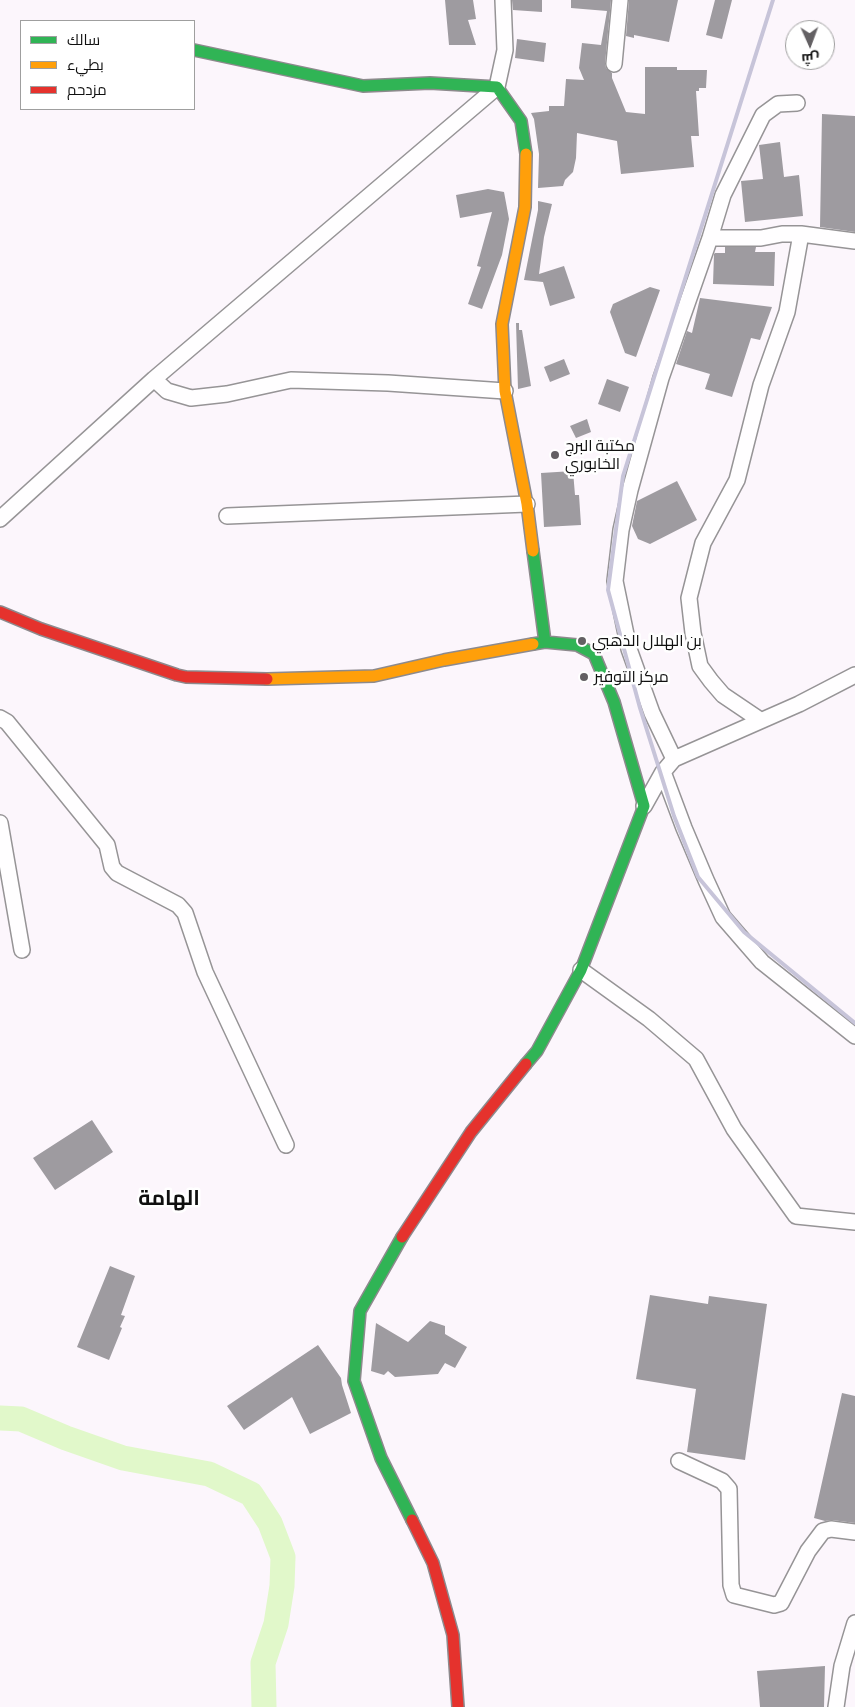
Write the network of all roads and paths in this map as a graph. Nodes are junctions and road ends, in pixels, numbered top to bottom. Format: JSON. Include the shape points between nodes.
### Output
{"nodes":[{"id":1,"x":502,"y":0,"type":"edge"},
{"id":2,"x":620,"y":0,"type":"edge"},
{"id":3,"x":195,"y":50,"type":"edge"},
{"id":4,"x":614,"y":64,"type":"dead end"},
{"id":5,"x":497,"y":87,"type":"junction"},
{"id":6,"x":796,"y":103,"type":"dead end"},
{"id":7,"x":802,"y":234,"type":"junction"},
{"id":8,"x":710,"y":238,"type":"junction"},
{"id":9,"x":855,"y":241,"type":"edge"},
{"id":10,"x":154,"y":379,"type":"junction"},
{"id":11,"x":505,"y":391,"type":"junction"},
{"id":12,"x":527,"y":504,"type":"junction"},
{"id":13,"x":227,"y":516,"type":"dead end"},
{"id":14,"x":0,"y":519,"type":"edge"},
{"id":15,"x":0,"y":612,"type":"edge"},
{"id":16,"x":545,"y":642,"type":"junction"},
{"id":17,"x":855,"y":675,"type":"edge"},
{"id":18,"x":0,"y":718,"type":"edge"},
{"id":19,"x":760,"y":720,"type":"junction"},
{"id":20,"x":674,"y":759,"type":"junction"},
{"id":21,"x":663,"y":772,"type":"junction"},
{"id":22,"x":644,"y":806,"type":"junction"},
{"id":23,"x":0,"y":823,"type":"edge"},
{"id":24,"x":22,"y":950,"type":"dead end"},
{"id":25,"x":581,"y":970,"type":"junction"},
{"id":26,"x":855,"y":1036,"type":"edge"},
{"id":27,"x":286,"y":1144,"type":"dead end"},
{"id":28,"x":855,"y":1222,"type":"edge"},
{"id":29,"x":679,"y":1461,"type":"dead end"},
{"id":30,"x":855,"y":1532,"type":"edge"},
{"id":31,"x":855,"y":1623,"type":"edge"},
{"id":32,"x":458,"y":1707,"type":"edge"},
{"id":33,"x":836,"y":1707,"type":"edge"}],
"edges":[{"from":1,"to":5,"type":"street","via":[[505,50]]},
{"from":2,"to":4,"type":"street"},
{"from":3,"to":5,"type":"street","via":[[363,86],[430,83]]},
{"from":5,"to":10,"type":"street"},
{"from":5,"to":11,"type":"street","via":[[521,121],[526,156],[525,207],[502,324]]},
{"from":6,"to":8,"type":"street","via":[[778,104],[763,115],[723,195]]},
{"from":7,"to":8,"type":"street"},
{"from":7,"to":9,"type":"street"},
{"from":7,"to":19,"type":"street","via":[[787,312],[761,386],[737,480],[703,543],[689,598],[700,666],[723,695]]},
{"from":8,"to":20,"type":"street","via":[[660,378],[628,498],[615,581],[629,649],[652,713]]},
{"from":10,"to":11,"type":"street","via":[[167,391],[191,398],[228,394],[291,380]]},
{"from":10,"to":14,"type":"street"},
{"from":11,"to":12,"type":"street"},
{"from":12,"to":13,"type":"street"},
{"from":12,"to":16,"type":"street"},
{"from":15,"to":16,"type":"street","via":[[186,677],[290,679],[374,676]]},
{"from":16,"to":22,"type":"street","via":[[577,645],[594,654],[614,702]]},
{"from":17,"to":19,"type":"street"},
{"from":18,"to":27,"type":"street","via":[[7,722],[107,845],[112,867],[117,873],[178,905],[185,913],[205,972]]},
{"from":19,"to":20,"type":"street"},
{"from":20,"to":21,"type":"street"},
{"from":21,"to":22,"type":"street"},
{"from":21,"to":26,"type":"street","via":[[724,917],[762,962]]},
{"from":22,"to":25,"type":"street"},
{"from":23,"to":24,"type":"street"},
{"from":25,"to":28,"type":"street","via":[[649,1019],[696,1059],[734,1129],[796,1216]]},
{"from":25,"to":32,"type":"street","via":[[538,1051],[471,1132],[394,1248],[360,1311],[354,1381],[381,1458],[433,1563],[453,1635]]},
{"from":29,"to":30,"type":"street","via":[[722,1481],[729,1489],[731,1585],[734,1595],[774,1605],[781,1603],[808,1551],[823,1531],[831,1528]]},
{"from":31,"to":33,"type":"street","via":[[842,1666]]}]}
